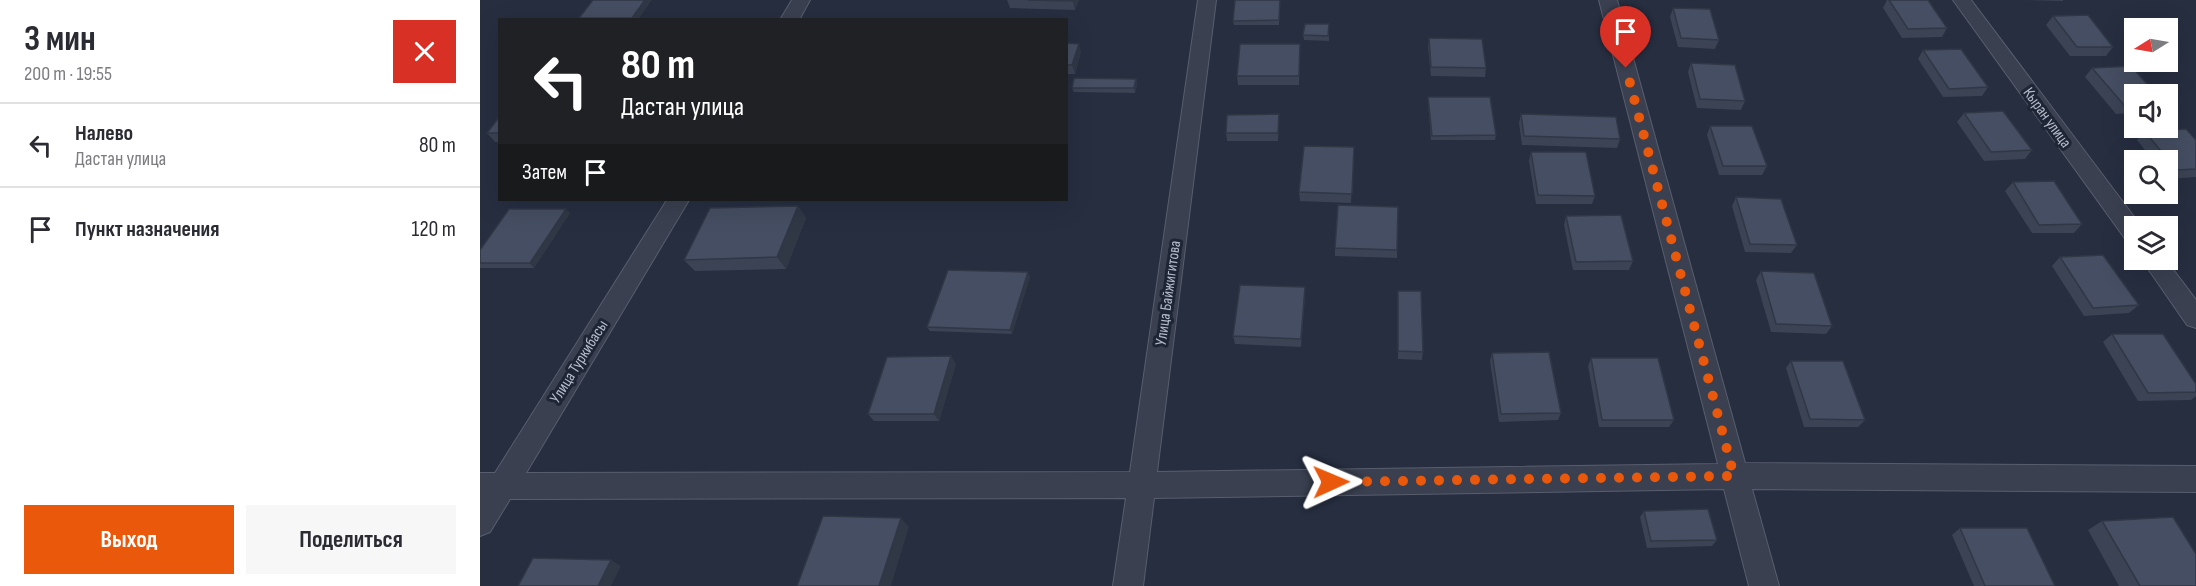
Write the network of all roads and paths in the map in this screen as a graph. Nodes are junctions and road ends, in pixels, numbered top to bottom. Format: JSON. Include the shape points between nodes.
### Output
{"nodes":[{"id":1,"x":801,"y":0,"type":"edge"},
{"id":2,"x":1207,"y":0,"type":"edge"},
{"id":3,"x":1608,"y":0,"type":"edge"},
{"id":4,"x":1962,"y":0,"type":"edge"},
{"id":5,"x":790,"y":18,"type":"edge"},
{"id":6,"x":677,"y":201,"type":"edge"},
{"id":7,"x":2124,"y":220,"type":"edge"},
{"id":8,"x":2160,"y":270,"type":"edge"},
{"id":9,"x":2196,"y":318,"type":"edge"},
{"id":10,"x":1734,"y":476,"type":"junction"},
{"id":11,"x":2196,"y":479,"type":"edge"},
{"id":12,"x":1141,"y":485,"type":"junction"},
{"id":13,"x":491,"y":486,"type":"edge"},
{"id":14,"x":480,"y":523,"type":"edge"},
{"id":15,"x":1128,"y":586,"type":"edge"},
{"id":16,"x":1764,"y":586,"type":"edge"}],
"edges":[{"from":1,"to":5,"type":"street"},
{"from":2,"to":12,"type":"street","name":"Улица Байжигитова"},
{"from":3,"to":10,"type":"street"},
{"from":4,"to":7,"type":"street","name":"Кыран улица"},
{"from":6,"to":13,"type":"street","name":"Улица Туркибасы"},
{"from":8,"to":9,"type":"street"},
{"from":10,"to":11,"type":"street"},
{"from":10,"to":12,"type":"street"},
{"from":10,"to":16,"type":"street"},
{"from":12,"to":13,"type":"street"},
{"from":12,"to":15,"type":"street","name":"Улица Байжигитова"},
{"from":13,"to":14,"type":"street","name":"Улица Туркибасы"}]}
